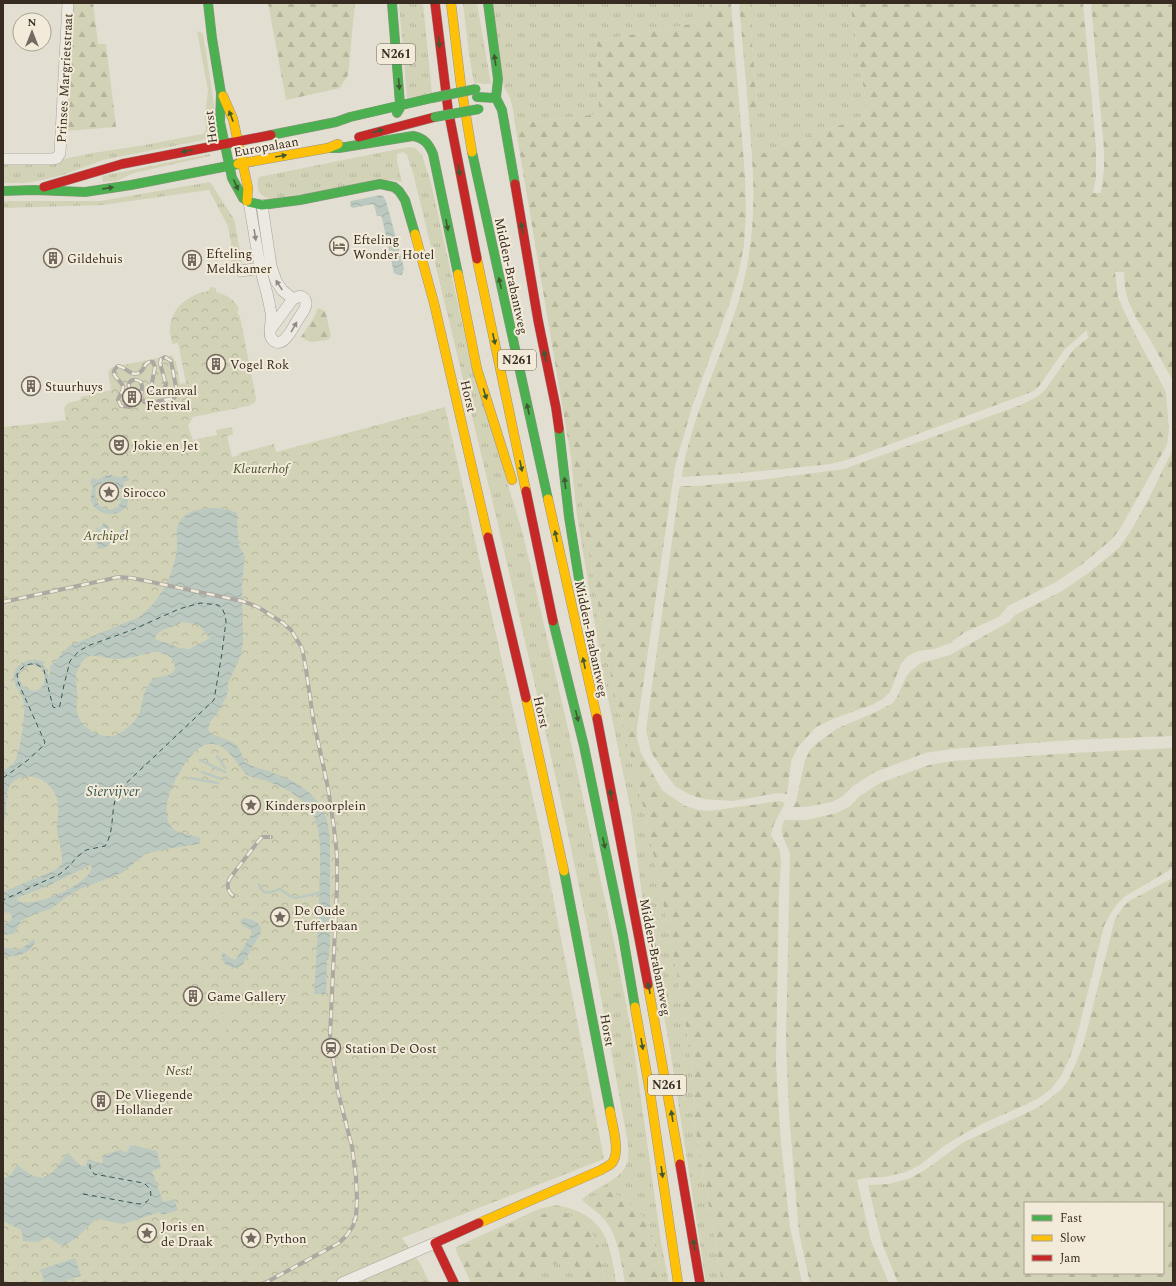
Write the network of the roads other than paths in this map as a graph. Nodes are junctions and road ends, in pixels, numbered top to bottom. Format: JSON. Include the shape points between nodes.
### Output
{"nodes":[{"id":1,"x":68,"y":3,"type":"edge"},
{"id":2,"x":208,"y":3,"type":"edge"},
{"id":3,"x":392,"y":3,"type":"edge"},
{"id":4,"x":435,"y":3,"type":"edge"},
{"id":5,"x":451,"y":3,"type":"edge"},
{"id":6,"x":488,"y":3,"type":"edge"},
{"id":7,"x":221,"y":92,"type":"junction"},
{"id":8,"x":496,"y":98,"type":"junction"},
{"id":9,"x":399,"y":109,"type":"junction"},
{"id":10,"x":336,"y":122,"type":"junction"},
{"id":11,"x":238,"y":141,"type":"junction"},
{"id":12,"x":225,"y":143,"type":"junction"},
{"id":13,"x":328,"y":148,"type":"junction"},
{"id":14,"x":3,"y":158,"type":"edge"},
{"id":15,"x":242,"y":163,"type":"junction"},
{"id":16,"x":230,"y":166,"type":"junction"},
{"id":17,"x":34,"y":190,"type":"junction"},
{"id":18,"x":3,"y":191,"type":"edge"},
{"id":19,"x":248,"y":202,"type":"junction"},
{"id":20,"x":262,"y":205,"type":"junction"},
{"id":21,"x":266,"y":267,"type":"junction"},
{"id":22,"x":241,"y":271,"type":"dead end"},
{"id":23,"x":293,"y":299,"type":"junction"},
{"id":24,"x":270,"y":330,"type":"junction"},
{"id":25,"x":515,"y":492,"type":"dead end"},
{"id":26,"x":526,"y":536,"type":"dead end"},
{"id":27,"x":583,"y":603,"type":"dead end"},
{"id":28,"x":557,"y":638,"type":"junction"},
{"id":29,"x":589,"y":642,"type":"dead end"},
{"id":30,"x":596,"y":715,"type":"junction"},
{"id":31,"x":435,"y":1243,"type":"junction"},
{"id":32,"x":342,"y":1283,"type":"edge"},
{"id":33,"x":454,"y":1283,"type":"edge"},
{"id":34,"x":678,"y":1283,"type":"edge"},
{"id":35,"x":700,"y":1283,"type":"edge"}],
"edges":[{"from":1,"to":14,"type":"street","name":"Prinses Margrietstraat","via":[[60,153],[57,158],[52,159]]},
{"from":2,"to":7,"type":"main road","name":"Horst"},
{"from":3,"to":9,"type":"main road","number":"N261","one_way":true},
{"from":4,"to":28,"type":"main road","number":"N261","one_way":true,"via":[[459,174]]},
{"from":30,"to":5,"type":"main road","name":"Midden-Brabantweg","number":"N261","one_way":true,"via":[[471,146]]},
{"from":8,"to":6,"type":"main road","number":"N261","one_way":true,"via":[[498,79]]},
{"from":11,"to":7,"type":"main road","name":"Horst","one_way":true},
{"from":7,"to":12,"type":"main road","name":"Horst","via":[[220,122]]},
{"from":8,"to":9,"type":"main road","name":"Europalaan","bridge":true,"via":[[484,90]]},
{"from":13,"to":8,"type":"main road","name":"Europalaan","one_way":true,"bridge":true,"via":[[435,117],[479,109]]},
{"from":27,"to":8,"type":"main road","number":"N261","one_way":true,"via":[[569,517],[556,408],[538,320],[502,110]]},
{"from":9,"to":10,"type":"main road","name":"Europalaan","via":[[350,116]]},
{"from":9,"to":10,"type":"main road","name":"Europalaan","via":[[393,116],[383,119],[350,124]]},
{"from":10,"to":11,"type":"main road","name":"Europalaan"},
{"from":11,"to":12,"type":"main road","name":"Europalaan"},
{"from":11,"to":15,"type":"main road","name":"Horst"},
{"from":12,"to":16,"type":"main road","name":"Horst"},
{"from":12,"to":17,"type":"main road","name":"Europalaan","one_way":true,"via":[[122,164]]},
{"from":15,"to":13,"type":"main road","name":"Europalaan","one_way":true},
{"from":13,"to":25,"type":"main road","one_way":true,"via":[[413,136],[426,140],[430,146],[477,369]]},
{"from":15,"to":16,"type":"main road","name":"Europalaan"},
{"from":15,"to":19,"type":"main road","name":"Horst","via":[[248,188]]},
{"from":17,"to":16,"type":"main road","name":"Europalaan","one_way":true,"via":[[85,192]]},
{"from":16,"to":19,"type":"main road","name":"Horst","one_way":true,"via":[[232,178]]},
{"from":17,"to":18,"type":"main road","name":"Europalaan"},
{"from":19,"to":20,"type":"main road","name":"Horst"},
{"from":19,"to":21,"type":"street","one_way":true},
{"from":20,"to":21,"type":"street"},
{"from":20,"to":31,"type":"main road","name":"Horst","via":[[380,184],[394,187],[405,200],[434,303],[536,743],[616,1145],[616,1156],[611,1164],[601,1170]]},
{"from":21,"to":22,"type":"street"},
{"from":23,"to":21,"type":"street","one_way":true,"via":[[282,290]]},
{"from":21,"to":24,"type":"street","via":[[272,322]]},
{"from":23,"to":24,"type":"street"},
{"from":24,"to":23,"type":"street","one_way":true,"via":[[270,337],[274,341],[284,340],[290,334],[306,304],[302,296]]},
{"from":26,"to":28,"type":"main road","number":"N261"},
{"from":28,"to":34,"type":"main road","number":"N261","one_way":true,"via":[[584,746],[623,936],[650,1092]]},
{"from":29,"to":30,"type":"main road","number":"N261","via":[[597,689]]},
{"from":35,"to":30,"type":"main road","name":"Midden-Brabantweg","number":"N261","one_way":true,"via":[[638,927]]},
{"from":31,"to":32,"type":"street"},
{"from":31,"to":33,"type":"main road"}]}
